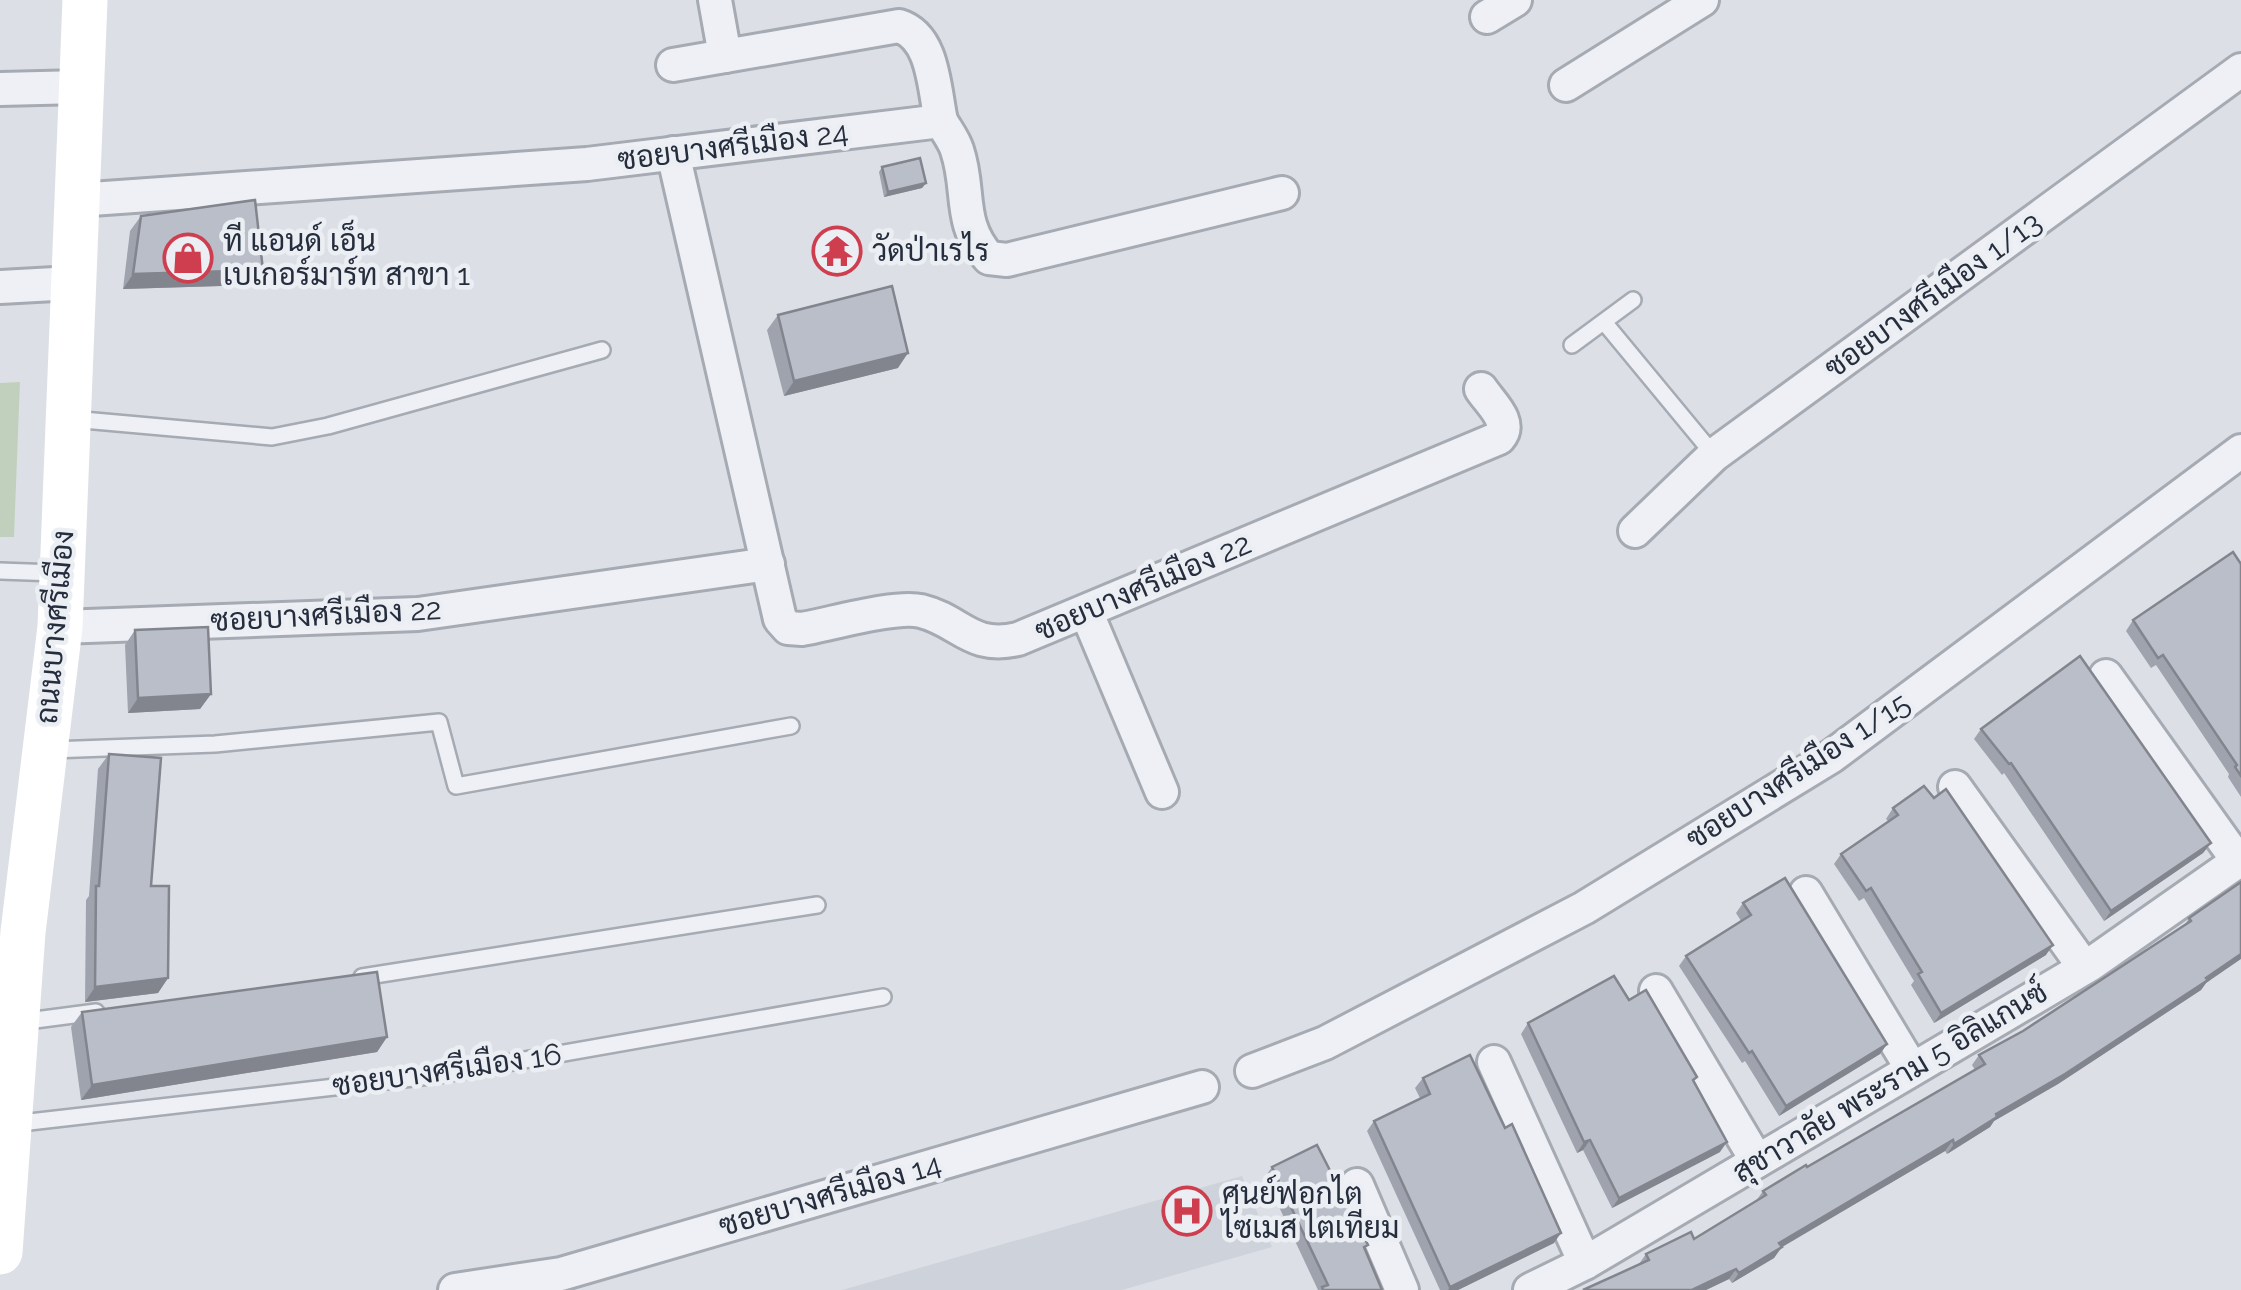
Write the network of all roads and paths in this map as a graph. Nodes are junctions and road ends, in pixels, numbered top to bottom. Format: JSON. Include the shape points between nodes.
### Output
{"nodes":[{"id":1,"x":85,"y":0,"type":"edge"},
{"id":2,"x":714,"y":0,"type":"edge"},
{"id":3,"x":1515,"y":0,"type":"edge"},
{"id":4,"x":1702,"y":0,"type":"edge"},
{"id":5,"x":1486,"y":18,"type":"dead end"},
{"id":6,"x":725,"y":56,"type":"junction"},
{"id":7,"x":673,"y":65,"type":"dead end"},
{"id":8,"x":2241,"y":70,"type":"edge"},
{"id":9,"x":1566,"y":85,"type":"dead end"},
{"id":10,"x":81,"y":88,"type":"junction"},
{"id":11,"x":0,"y":89,"type":"edge"},
{"id":12,"x":941,"y":121,"type":"junction"},
{"id":13,"x":673,"y":153,"type":"junction"},
{"id":14,"x":1282,"y":193,"type":"dead end"},
{"id":15,"x":77,"y":200,"type":"junction"},
{"id":16,"x":73,"y":283,"type":"junction"},
{"id":17,"x":0,"y":287,"type":"edge"},
{"id":18,"x":1634,"y":300,"type":"dead end"},
{"id":19,"x":1604,"y":322,"type":"junction"},
{"id":20,"x":1572,"y":346,"type":"dead end"},
{"id":21,"x":602,"y":350,"type":"dead end"},
{"id":22,"x":1481,"y":390,"type":"dead end"},
{"id":23,"x":68,"y":418,"type":"junction"},
{"id":24,"x":2241,"y":451,"type":"edge"},
{"id":25,"x":1714,"y":456,"type":"junction"},
{"id":26,"x":1635,"y":531,"type":"dead end"},
{"id":27,"x":768,"y":564,"type":"junction"},
{"id":28,"x":0,"y":570,"type":"edge"},
{"id":29,"x":62,"y":573,"type":"junction"},
{"id":30,"x":1086,"y":610,"type":"junction"},
{"id":31,"x":60,"y":626,"type":"junction"},
{"id":32,"x":2106,"y":676,"type":"dead end"},
{"id":33,"x":791,"y":726,"type":"dead end"},
{"id":34,"x":45,"y":750,"type":"junction"},
{"id":35,"x":1955,"y":787,"type":"dead end"},
{"id":36,"x":1162,"y":792,"type":"dead end"},
{"id":37,"x":2240,"y":860,"type":"edge"},
{"id":38,"x":1806,"y":893,"type":"dead end"},
{"id":39,"x":817,"y":905,"type":"dead end"},
{"id":40,"x":2084,"y":968,"type":"junction"},
{"id":41,"x":348,"y":979,"type":"edge"},
{"id":42,"x":1656,"y":990,"type":"dead end"},
{"id":43,"x":883,"y":997,"type":"dead end"},
{"id":44,"x":115,"y":1010,"type":"edge"},
{"id":45,"x":17,"y":1022,"type":"junction"},
{"id":46,"x":1494,"y":1062,"type":"dead end"},
{"id":47,"x":1912,"y":1069,"type":"junction"},
{"id":48,"x":1252,"y":1071,"type":"dead end"},
{"id":49,"x":1202,"y":1087,"type":"dead end"},
{"id":50,"x":8,"y":1124,"type":"junction"},
{"id":51,"x":1757,"y":1161,"type":"junction"},
{"id":52,"x":1357,"y":1185,"type":"dead end"},
{"id":53,"x":2,"y":1194,"type":"edge"},
{"id":54,"x":0,"y":1252,"type":"edge"},
{"id":55,"x":1585,"y":1263,"type":"junction"},
{"id":56,"x":456,"y":1290,"type":"edge"},
{"id":57,"x":1402,"y":1290,"type":"edge"},
{"id":58,"x":1530,"y":1290,"type":"edge"}],
"edges":[{"from":1,"to":10,"type":"street","name":"ถนนบางศรีเมือง"},
{"from":2,"to":6,"type":"street"},
{"from":3,"to":5,"type":"street"},
{"from":4,"to":9,"type":"street"},
{"from":6,"to":7,"type":"street"},
{"from":6,"to":12,"type":"street","via":[[899,26],[913,30],[924,45]]},
{"from":8,"to":25,"type":"street","name":"ซอยบางศรีเมือง 1/13"},
{"from":10,"to":11,"type":"street"},
{"from":10,"to":15,"type":"street","name":"ถนนบางศรีเมือง"},
{"from":12,"to":13,"type":"street","name":"ซอยบางศรีเมือง 24"},
{"from":12,"to":14,"type":"street","via":[[957,149],[968,225],[989,258],[1007,260]]},
{"from":13,"to":15,"type":"street","name":"ซอยบางศรีเมือง 24"},
{"from":13,"to":27,"type":"street","name":"ซอยบางศรีเมือง 22"},
{"from":15,"to":16,"type":"street","name":"ถนนบางศรีเมือง"},
{"from":16,"to":17,"type":"street"},
{"from":16,"to":23,"type":"street","name":"ถนนบางศรีเมือง"},
{"from":18,"to":19,"type":"lane"},
{"from":19,"to":20,"type":"lane"},
{"from":19,"to":25,"type":"lane"},
{"from":21,"to":23,"type":"lane","via":[[272,437]]},
{"from":22,"to":30,"type":"street","name":"ซอยบางศรีเมือง 22","via":[[1504,422],[1498,438]]},
{"from":23,"to":29,"type":"street","name":"ถนนบางศรีเมือง"},
{"from":24,"to":48,"type":"street","name":"ซอยบางศรีเมือง 1/15","via":[[1832,756],[1584,908],[1325,1043]]},
{"from":25,"to":26,"type":"street","name":"ซอยบางศรีเมือง 1/13"},
{"from":27,"to":30,"type":"street","name":"ซอยบางศรีเมือง 22","via":[[780,620],[788,628],[920,611],[999,643]]},
{"from":27,"to":31,"type":"street","name":"ซอยบางศรีเมือง 22","via":[[418,614]]},
{"from":28,"to":29,"type":"lane"},
{"from":29,"to":31,"type":"street","name":"ถนนบางศรีเมือง"},
{"from":30,"to":36,"type":"street"},
{"from":31,"to":34,"type":"street","name":"ถนนบางศรีเมือง"},
{"from":32,"to":37,"type":"street"},
{"from":33,"to":34,"type":"lane","via":[[456,786],[439,722],[215,744]]},
{"from":34,"to":45,"type":"street","name":"ถนนบางศรีเมือง","via":[[17,932]]},
{"from":35,"to":40,"type":"street"},
{"from":37,"to":40,"type":"street","name":"สุชาวาลัย พระราม 5 อิลิแกนซ์"},
{"from":38,"to":47,"type":"street"},
{"from":39,"to":41,"type":"lane"},
{"from":40,"to":47,"type":"street","name":"สุชาวาลัย พระราม 5 อิลิแกนซ์"},
{"from":42,"to":51,"type":"street"},
{"from":43,"to":50,"type":"lane","name":"ซอยบางศรีเมือง 16","via":[[439,1075]]},
{"from":44,"to":45,"type":"lane"},
{"from":45,"to":50,"type":"street","name":"ถนนบางศรีเมือง"},
{"from":46,"to":55,"type":"street"},
{"from":47,"to":51,"type":"street","name":"สุชาวาลัย พระราม 5 อิลิแกนซ์"},
{"from":49,"to":56,"type":"street","name":"ซอยบางศรีเมือง 14","via":[[561,1274]]},
{"from":50,"to":53,"type":"street","name":"ถนนบางศรีเมือง"},
{"from":51,"to":55,"type":"street","name":"สุชาวาลัย พระราม 5 อิลิแกนซ์"},
{"from":52,"to":57,"type":"street"},
{"from":53,"to":54,"type":"street","name":"ถนนบางศรีเมือง"},
{"from":55,"to":58,"type":"street","name":"สุชาวาลัย พระราม 5 อิลิแกนซ์"}]}
